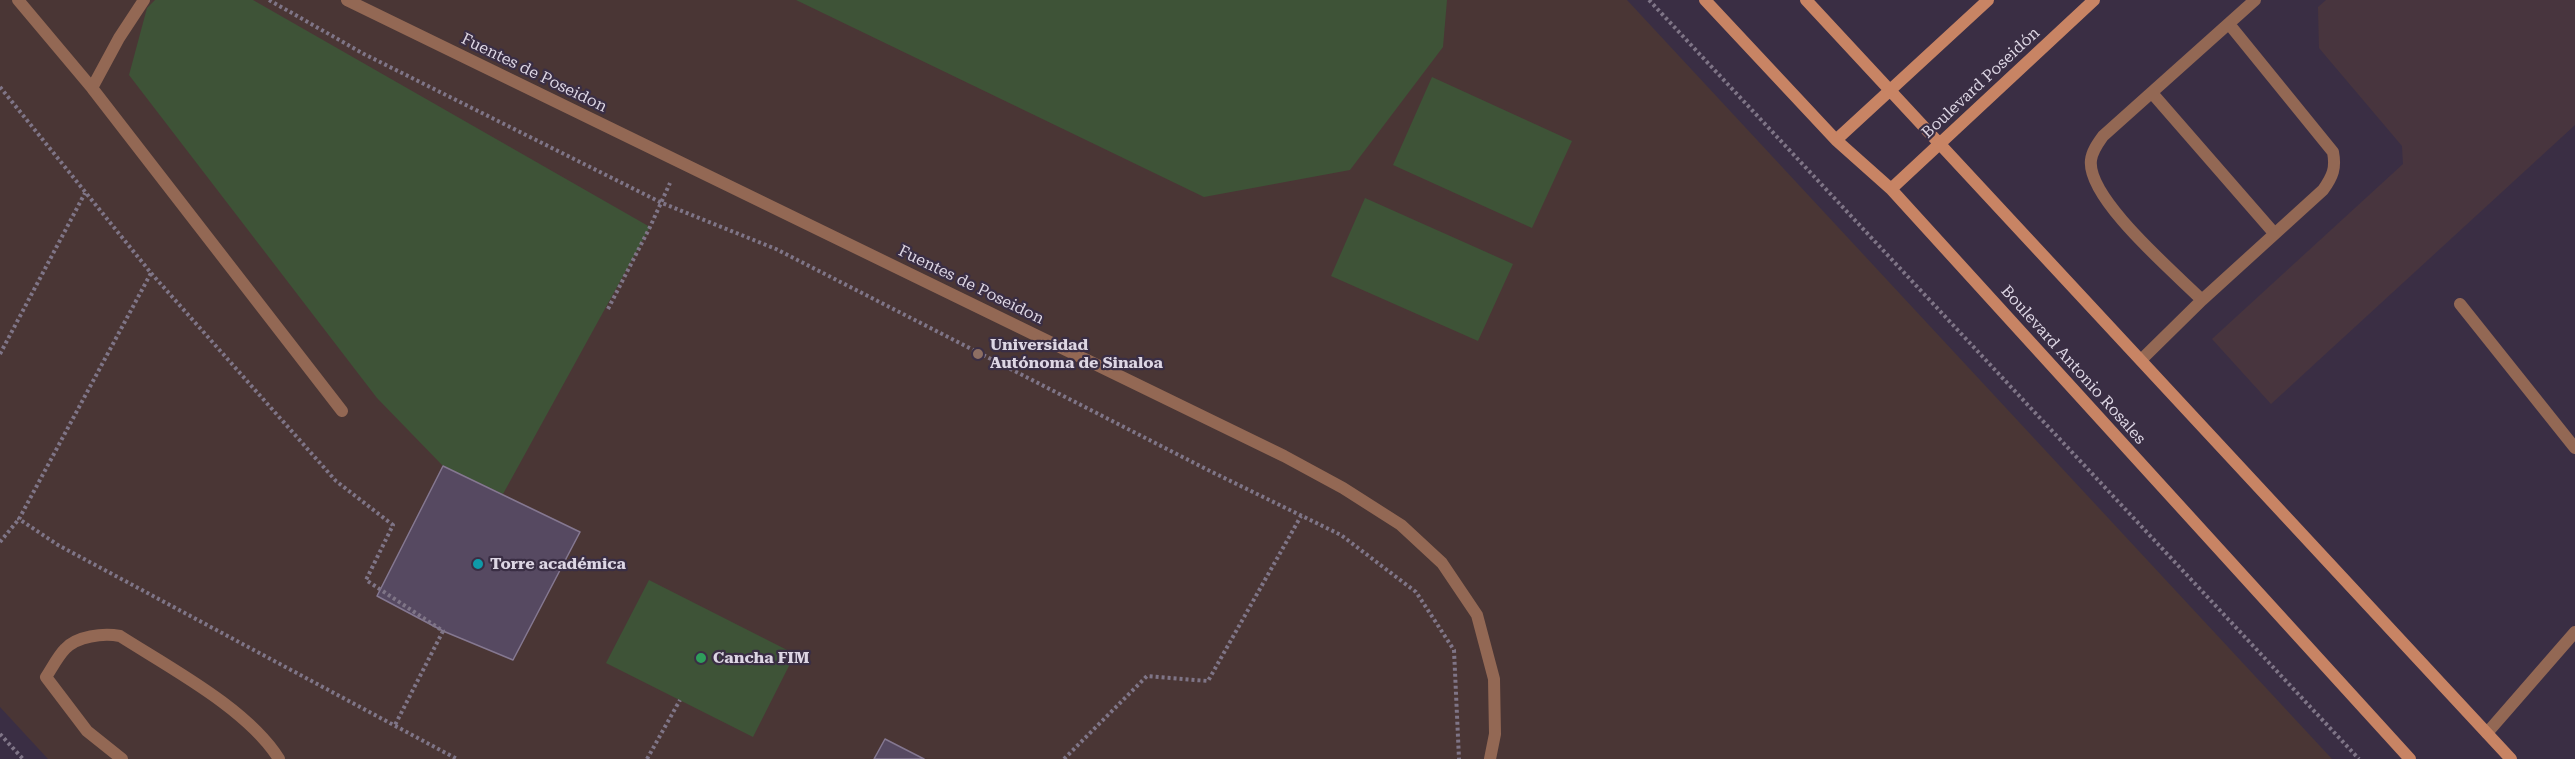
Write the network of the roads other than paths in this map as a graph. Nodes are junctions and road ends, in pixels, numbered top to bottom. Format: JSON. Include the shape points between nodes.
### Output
{"nodes":[{"id":1,"x":18,"y":0,"type":"edge"},
{"id":2,"x":144,"y":0,"type":"edge"},
{"id":3,"x":347,"y":0,"type":"edge"},
{"id":4,"x":1706,"y":0,"type":"edge"},
{"id":5,"x":1806,"y":0,"type":"edge"},
{"id":6,"x":1988,"y":0,"type":"edge"},
{"id":7,"x":2094,"y":0,"type":"edge"},
{"id":8,"x":2255,"y":0,"type":"edge"},
{"id":9,"x":2229,"y":24,"type":"junction"},
{"id":10,"x":92,"y":87,"type":"junction"},
{"id":11,"x":1891,"y":91,"type":"junction"},
{"id":12,"x":2152,"y":93,"type":"junction"},
{"id":13,"x":1836,"y":140,"type":"junction"},
{"id":14,"x":1940,"y":144,"type":"junction"},
{"id":15,"x":1891,"y":189,"type":"junction"},
{"id":16,"x":2274,"y":233,"type":"junction"},
{"id":17,"x":2202,"y":300,"type":"junction"},
{"id":18,"x":2460,"y":304,"type":"dead end"},
{"id":19,"x":2141,"y":360,"type":"junction"},
{"id":20,"x":342,"y":411,"type":"dead end"},
{"id":21,"x":2575,"y":448,"type":"edge"},
{"id":22,"x":2575,"y":632,"type":"edge"},
{"id":23,"x":2487,"y":733,"type":"junction"},
{"id":24,"x":122,"y":759,"type":"edge"},
{"id":25,"x":279,"y":759,"type":"edge"},
{"id":26,"x":1490,"y":759,"type":"edge"},
{"id":27,"x":2410,"y":759,"type":"edge"},
{"id":28,"x":2511,"y":759,"type":"edge"}],
"edges":[{"from":1,"to":10,"type":"street"},
{"from":2,"to":10,"type":"street"},
{"from":3,"to":26,"type":"street","name":"Fuentes de Poseidon","via":[[1284,456],[1401,525],[1442,563],[1478,615],[1494,679],[1495,734]]},
{"from":4,"to":13,"type":"main road","name":"Boulevard Antonio Rosales"},
{"from":5,"to":11,"type":"main road"},
{"from":6,"to":11,"type":"main road"},
{"from":7,"to":14,"type":"main road","name":"Boulevard Poseidón"},
{"from":8,"to":9,"type":"street"},
{"from":9,"to":12,"type":"street"},
{"from":9,"to":16,"type":"street","via":[[2333,152],[2336,165],[2323,190]]},
{"from":10,"to":20,"type":"street"},
{"from":11,"to":13,"type":"main road"},
{"from":11,"to":14,"type":"main road"},
{"from":12,"to":16,"type":"street"},
{"from":12,"to":17,"type":"street","via":[[2103,136],[2094,149],[2090,161],[2094,179],[2118,217]]},
{"from":13,"to":15,"type":"main road","name":"Boulevard Antonio Rosales"},
{"from":14,"to":15,"type":"main road","name":"Boulevard Poseidón"},
{"from":14,"to":19,"type":"main road"},
{"from":15,"to":27,"type":"main road","name":"Boulevard Antonio Rosales"},
{"from":16,"to":17,"type":"street"},
{"from":17,"to":19,"type":"street"},
{"from":18,"to":21,"type":"street"},
{"from":19,"to":23,"type":"main road"},
{"from":22,"to":23,"type":"street"},
{"from":23,"to":28,"type":"main road"},
{"from":24,"to":25,"type":"street","via":[[87,730],[46,677],[65,648],[82,638],[120,636],[212,695],[268,742]]}]}
